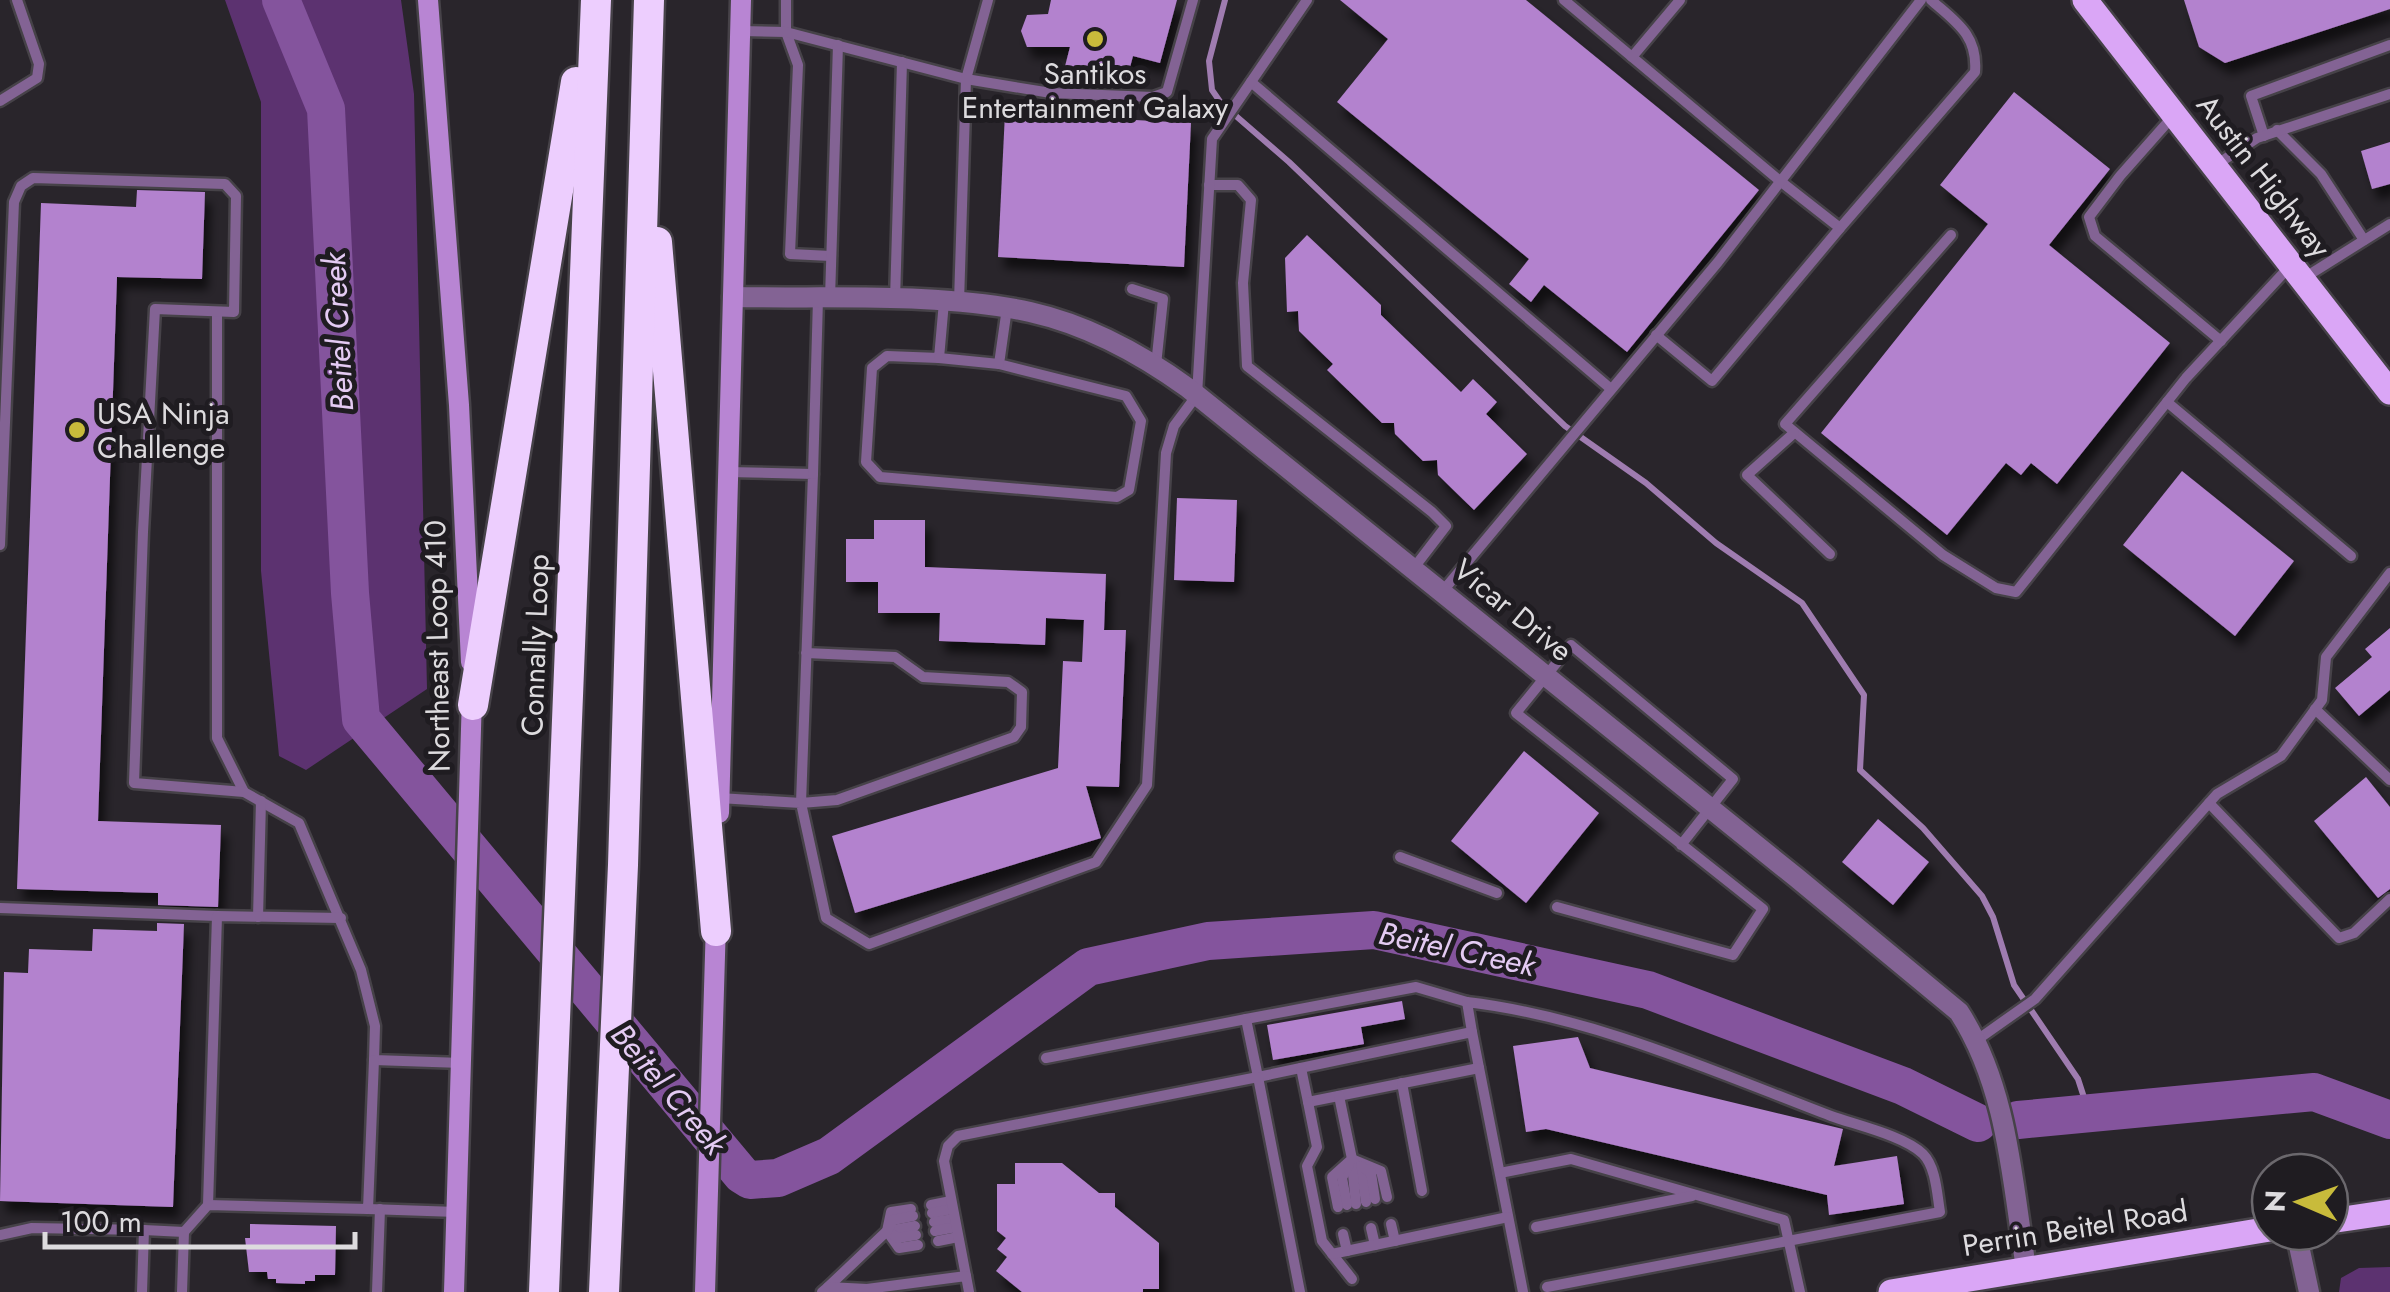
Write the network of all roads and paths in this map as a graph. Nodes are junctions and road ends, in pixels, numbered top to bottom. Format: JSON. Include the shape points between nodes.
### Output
{"nodes":[{"id":1,"x":17,"y":0,"type":"edge"},
{"id":2,"x":428,"y":0,"type":"edge"},
{"id":3,"x":592,"y":0,"type":"edge"},
{"id":4,"x":649,"y":0,"type":"edge"},
{"id":5,"x":741,"y":0,"type":"edge"},
{"id":6,"x":786,"y":0,"type":"edge"},
{"id":7,"x":988,"y":0,"type":"edge"},
{"id":8,"x":1193,"y":0,"type":"edge"},
{"id":9,"x":1306,"y":0,"type":"edge"},
{"id":10,"x":1564,"y":0,"type":"edge"},
{"id":11,"x":1680,"y":0,"type":"edge"},
{"id":12,"x":1920,"y":0,"type":"edge"},
{"id":13,"x":1931,"y":0,"type":"edge"},
{"id":14,"x":2086,"y":0,"type":"edge"},
{"id":15,"x":740,"y":31,"type":"junction"},
{"id":16,"x":786,"y":32,"type":"junction"},
{"id":17,"x":838,"y":45,"type":"junction"},
{"id":18,"x":2390,"y":45,"type":"edge"},
{"id":19,"x":1632,"y":57,"type":"junction"},
{"id":20,"x":902,"y":62,"type":"junction"},
{"id":21,"x":644,"y":79,"type":"junction"},
{"id":22,"x":966,"y":79,"type":"junction"},
{"id":23,"x":1251,"y":82,"type":"junction"},
{"id":24,"x":2390,"y":94,"type":"edge"},
{"id":25,"x":0,"y":100,"type":"edge"},
{"id":26,"x":2175,"y":115,"type":"junction"},
{"id":27,"x":2277,"y":130,"type":"junction"},
{"id":28,"x":2264,"y":136,"type":"junction"},
{"id":29,"x":2215,"y":166,"type":"junction"},
{"id":30,"x":1780,"y":182,"type":"junction"},
{"id":31,"x":1209,"y":185,"type":"junction"},
{"id":32,"x":2390,"y":224,"type":"edge"},
{"id":33,"x":1840,"y":228,"type":"junction"},
{"id":34,"x":1951,"y":234,"type":"dead end"},
{"id":35,"x":2364,"y":240,"type":"junction"},
{"id":36,"x":831,"y":256,"type":"junction"},
{"id":37,"x":2297,"y":272,"type":"junction"},
{"id":38,"x":1132,"y":289,"type":"dead end"},
{"id":39,"x":733,"y":298,"type":"junction"},
{"id":40,"x":824,"y":299,"type":"junction"},
{"id":41,"x":895,"y":301,"type":"junction"},
{"id":42,"x":952,"y":302,"type":"junction"},
{"id":43,"x":1007,"y":308,"type":"junction"},
{"id":44,"x":217,"y":312,"type":"junction"},
{"id":45,"x":1656,"y":335,"type":"junction"},
{"id":46,"x":2221,"y":341,"type":"junction"},
{"id":47,"x":939,"y":358,"type":"junction"},
{"id":48,"x":999,"y":364,"type":"junction"},
{"id":49,"x":1156,"y":365,"type":"junction"},
{"id":50,"x":1611,"y":389,"type":"junction"},
{"id":51,"x":2390,"y":392,"type":"edge"},
{"id":52,"x":1197,"y":395,"type":"junction"},
{"id":53,"x":2167,"y":402,"type":"junction"},
{"id":54,"x":1794,"y":433,"type":"junction"},
{"id":55,"x":727,"y":472,"type":"junction"},
{"id":56,"x":813,"y":474,"type":"junction"},
{"id":57,"x":0,"y":545,"type":"edge"},
{"id":58,"x":1830,"y":554,"type":"dead end"},
{"id":59,"x":2351,"y":556,"type":"dead end"},
{"id":60,"x":1413,"y":569,"type":"junction"},
{"id":61,"x":2390,"y":574,"type":"edge"},
{"id":62,"x":1442,"y":592,"type":"junction"},
{"id":63,"x":806,"y":653,"type":"junction"},
{"id":64,"x":1546,"y":676,"type":"junction"},
{"id":65,"x":473,"y":705,"type":"junction"},
{"id":66,"x":2315,"y":709,"type":"junction"},
{"id":67,"x":2390,"y":780,"type":"edge"},
{"id":68,"x":244,"y":792,"type":"junction"},
{"id":69,"x":719,"y":798,"type":"junction"},
{"id":70,"x":260,"y":801,"type":"junction"},
{"id":71,"x":2209,"y":802,"type":"junction"},
{"id":72,"x":801,"y":803,"type":"junction"},
{"id":73,"x":1710,"y":807,"type":"junction"},
{"id":74,"x":1681,"y":845,"type":"junction"},
{"id":75,"x":1400,"y":857,"type":"dead end"},
{"id":76,"x":1498,"y":893,"type":"dead end"},
{"id":77,"x":2390,"y":900,"type":"edge"},
{"id":78,"x":1557,"y":907,"type":"dead end"},
{"id":79,"x":0,"y":908,"type":"edge"},
{"id":80,"x":218,"y":916,"type":"junction"},
{"id":81,"x":258,"y":917,"type":"junction"},
{"id":82,"x":341,"y":918,"type":"junction"},
{"id":83,"x":716,"y":931,"type":"junction"},
{"id":84,"x":1467,"y":1002,"type":"junction"},
{"id":85,"x":1246,"y":1018,"type":"junction"},
{"id":86,"x":1472,"y":1032,"type":"junction"},
{"id":87,"x":1977,"y":1040,"type":"junction"},
{"id":88,"x":1046,"y":1058,"type":"dead end"},
{"id":89,"x":374,"y":1060,"type":"junction"},
{"id":90,"x":462,"y":1063,"type":"junction"},
{"id":91,"x":1301,"y":1068,"type":"junction"},
{"id":92,"x":1479,"y":1068,"type":"junction"},
{"id":93,"x":1258,"y":1077,"type":"junction"},
{"id":94,"x":1402,"y":1084,"type":"junction"},
{"id":95,"x":1339,"y":1096,"type":"junction"},
{"id":96,"x":1308,"y":1102,"type":"junction"},
{"id":97,"x":1352,"y":1159,"type":"junction"},
{"id":98,"x":1500,"y":1174,"type":"junction"},
{"id":99,"x":1422,"y":1190,"type":"dead end"},
{"id":100,"x":1694,"y":1195,"type":"junction"},
{"id":101,"x":1362,"y":1202,"type":"junction"},
{"id":102,"x":208,"y":1206,"type":"junction"},
{"id":103,"x":374,"y":1209,"type":"junction"},
{"id":104,"x":458,"y":1212,"type":"junction"},
{"id":105,"x":2390,"y":1212,"type":"edge"},
{"id":106,"x":1428,"y":1217,"type":"dead end"},
{"id":107,"x":1508,"y":1217,"type":"junction"},
{"id":108,"x":2350,"y":1217,"type":"edge"},
{"id":109,"x":954,"y":1219,"type":"junction"},
{"id":110,"x":914,"y":1226,"type":"junction"},
{"id":111,"x":1536,"y":1227,"type":"dead end"},
{"id":112,"x":1367,"y":1229,"type":"junction"},
{"id":113,"x":144,"y":1230,"type":"junction"},
{"id":114,"x":887,"y":1231,"type":"junction"},
{"id":115,"x":184,"y":1232,"type":"junction"},
{"id":116,"x":1430,"y":1233,"type":"junction"},
{"id":117,"x":2250,"y":1233,"type":"edge"},
{"id":118,"x":0,"y":1234,"type":"edge"},
{"id":119,"x":1789,"y":1243,"type":"junction"},
{"id":120,"x":1370,"y":1246,"type":"junction"},
{"id":121,"x":2300,"y":1252,"type":"edge"},
{"id":122,"x":1332,"y":1254,"type":"junction"},
{"id":123,"x":2026,"y":1268,"type":"junction"},
{"id":124,"x":966,"y":1276,"type":"junction"},
{"id":125,"x":1352,"y":1279,"type":"dead end"},
{"id":126,"x":1547,"y":1287,"type":"dead end"},
{"id":127,"x":705,"y":1289,"type":"edge"},
{"id":128,"x":825,"y":1289,"type":"edge"},
{"id":129,"x":142,"y":1292,"type":"edge"},
{"id":130,"x":182,"y":1292,"type":"edge"},
{"id":131,"x":377,"y":1292,"type":"edge"},
{"id":132,"x":454,"y":1292,"type":"edge"},
{"id":133,"x":544,"y":1292,"type":"edge"},
{"id":134,"x":604,"y":1292,"type":"edge"},
{"id":135,"x":968,"y":1292,"type":"edge"},
{"id":136,"x":1300,"y":1292,"type":"edge"},
{"id":137,"x":1523,"y":1292,"type":"edge"},
{"id":138,"x":1800,"y":1292,"type":"edge"},
{"id":139,"x":1891,"y":1292,"type":"edge"},
{"id":140,"x":2308,"y":1292,"type":"edge"}],
"edges":[{"from":1,"to":25,"type":"lane","via":[[39,64],[36,78]]},
{"from":2,"to":65,"type":"main road","name":"Northeast Loop 410","via":[[459,405]]},
{"from":3,"to":65,"type":"highway"},
{"from":3,"to":133,"type":"highway","name":"Connally Loop"},
{"from":4,"to":21,"type":"highway"},
{"from":5,"to":15,"type":"main road"},
{"from":6,"to":16,"type":"lane"},
{"from":7,"to":22,"type":"lane"},
{"from":8,"to":22,"type":"lane","via":[[1166,92],[1153,97],[1051,93]]},
{"from":9,"to":23,"type":"lane"},
{"from":10,"to":19,"type":"lane"},
{"from":11,"to":19,"type":"lane"},
{"from":12,"to":30,"type":"lane"},
{"from":13,"to":33,"type":"lane","via":[[1971,35],[1975,72]]},
{"from":14,"to":26,"type":"main road","name":"Austin Highway"},
{"from":15,"to":16,"type":"lane"},
{"from":15,"to":39,"type":"main road"},
{"from":16,"to":17,"type":"lane"},
{"from":16,"to":36,"type":"lane","via":[[798,66],[790,254]]},
{"from":17,"to":20,"type":"lane"},
{"from":17,"to":36,"type":"lane"},
{"from":18,"to":28,"type":"lane","via":[[2251,96]]},
{"from":19,"to":30,"type":"lane"},
{"from":20,"to":22,"type":"lane"},
{"from":20,"to":41,"type":"lane"},
{"from":21,"to":83,"type":"highway"},
{"from":21,"to":134,"type":"highway","via":[[624,865]]},
{"from":22,"to":42,"type":"lane"},
{"from":23,"to":31,"type":"lane","via":[[1212,139]]},
{"from":23,"to":50,"type":"lane"},
{"from":24,"to":27,"type":"lane"},
{"from":26,"to":29,"type":"main road","name":"Austin Highway"},
{"from":26,"to":46,"type":"lane","via":[[2090,216],[2094,236]]},
{"from":27,"to":28,"type":"lane"},
{"from":27,"to":35,"type":"lane","via":[[2321,174]]},
{"from":28,"to":29,"type":"lane"},
{"from":29,"to":37,"type":"main road","name":"Austin Highway"},
{"from":30,"to":33,"type":"lane"},
{"from":30,"to":45,"type":"lane"},
{"from":31,"to":52,"type":"lane"},
{"from":31,"to":60,"type":"lane","via":[[1238,185],[1251,200],[1243,282],[1247,366],[1446,526]]},
{"from":32,"to":35,"type":"lane"},
{"from":33,"to":45,"type":"lane","via":[[1712,381]]},
{"from":34,"to":54,"type":"lane","via":[[1785,424]]},
{"from":35,"to":37,"type":"lane"},
{"from":36,"to":40,"type":"lane"},
{"from":37,"to":46,"type":"lane"},
{"from":37,"to":51,"type":"main road","name":"Austin Highway"},
{"from":38,"to":49,"type":"lane","via":[[1164,299]]},
{"from":39,"to":40,"type":"street","name":"Vicar Drive"},
{"from":39,"to":55,"type":"main road"},
{"from":40,"to":41,"type":"street","name":"Vicar Drive"},
{"from":40,"to":56,"type":"lane"},
{"from":41,"to":42,"type":"street","name":"Vicar Drive"},
{"from":42,"to":43,"type":"street","name":"Vicar Drive"},
{"from":42,"to":47,"type":"lane"},
{"from":43,"to":48,"type":"lane"},
{"from":43,"to":49,"type":"street","name":"Vicar Drive","via":[[1074,326]]},
{"from":44,"to":57,"type":"lane","via":[[234,312],[236,196],[225,184],[33,178],[21,186],[14,202]]},
{"from":44,"to":68,"type":"lane","via":[[218,738]]},
{"from":44,"to":68,"type":"lane","via":[[155,309],[134,783]]},
{"from":45,"to":50,"type":"lane"},
{"from":46,"to":53,"type":"lane"},
{"from":47,"to":48,"type":"lane"},
{"from":47,"to":48,"type":"lane","via":[[887,356],[872,368],[866,462],[880,478],[1117,497],[1129,490],[1141,421],[1126,396]]},
{"from":49,"to":52,"type":"street","name":"Vicar Drive"},
{"from":50,"to":62,"type":"lane"},
{"from":52,"to":60,"type":"street","name":"Vicar Drive"},
{"from":52,"to":72,"type":"lane","via":[[1174,426],[1166,453],[1147,785],[1096,862],[868,944],[826,918]]},
{"from":53,"to":54,"type":"lane","via":[[2016,592],[1996,588],[1943,555]]},
{"from":53,"to":59,"type":"lane"},
{"from":54,"to":58,"type":"lane","via":[[1747,475]]},
{"from":55,"to":56,"type":"lane"},
{"from":55,"to":69,"type":"main road"},
{"from":56,"to":63,"type":"lane"},
{"from":60,"to":62,"type":"street","name":"Vicar Drive"},
{"from":61,"to":66,"type":"lane","via":[[2326,657]]},
{"from":62,"to":64,"type":"street","name":"Vicar Drive"},
{"from":63,"to":72,"type":"lane"},
{"from":63,"to":72,"type":"lane","via":[[896,657],[923,677],[1008,682],[1022,692],[1022,709],[1014,737],[836,800]]},
{"from":64,"to":73,"type":"street","name":"Vicar Drive"},
{"from":64,"to":73,"type":"lane","via":[[1571,645],[1733,779]]},
{"from":64,"to":74,"type":"lane","via":[[1516,712]]},
{"from":65,"to":90,"type":"main road","name":"Northeast Loop 410"},
{"from":66,"to":67,"type":"lane"},
{"from":66,"to":71,"type":"lane","via":[[2281,756]]},
{"from":68,"to":70,"type":"lane"},
{"from":69,"to":72,"type":"lane"},
{"from":69,"to":83,"type":"main road"},
{"from":70,"to":81,"type":"lane"},
{"from":70,"to":82,"type":"lane","via":[[299,823]]},
{"from":71,"to":77,"type":"lane","via":[[2339,938]]},
{"from":71,"to":87,"type":"lane","via":[[2035,999]]},
{"from":73,"to":74,"type":"lane"},
{"from":73,"to":87,"type":"street","name":"Vicar Drive","via":[[1935,990]]},
{"from":74,"to":78,"type":"lane","via":[[1764,909],[1732,955]]},
{"from":75,"to":76,"type":"lane"},
{"from":79,"to":80,"type":"lane"},
{"from":80,"to":81,"type":"lane"},
{"from":80,"to":102,"type":"lane"},
{"from":81,"to":82,"type":"lane"},
{"from":82,"to":89,"type":"lane","via":[[375,1026]]},
{"from":83,"to":127,"type":"main road"},
{"from":84,"to":85,"type":"lane","via":[[1416,987]]},
{"from":84,"to":86,"type":"lane"},
{"from":84,"to":119,"type":"lane","via":[[1536,1012],[1665,1053],[1908,1145],[1930,1163],[1940,1212]]},
{"from":85,"to":88,"type":"lane"},
{"from":85,"to":93,"type":"lane"},
{"from":86,"to":91,"type":"lane"},
{"from":86,"to":92,"type":"lane"},
{"from":87,"to":123,"type":"street","name":"Vicar Drive","via":[[2000,1103]]},
{"from":89,"to":90,"type":"lane"},
{"from":89,"to":103,"type":"lane"},
{"from":90,"to":104,"type":"main road","name":"Northeast Loop 410"},
{"from":91,"to":93,"type":"lane"},
{"from":91,"to":96,"type":"lane"},
{"from":92,"to":94,"type":"lane"},
{"from":92,"to":98,"type":"lane"},
{"from":93,"to":109,"type":"lane","via":[[958,1136],[944,1161]]},
{"from":93,"to":136,"type":"lane"},
{"from":94,"to":95,"type":"lane"},
{"from":94,"to":99,"type":"lane"},
{"from":95,"to":96,"type":"lane"},
{"from":95,"to":97,"type":"lane"},
{"from":96,"to":122,"type":"lane","via":[[1317,1146],[1307,1166],[1322,1241]]},
{"from":97,"to":101,"type":"lane"},
{"from":97,"to":101,"type":"lane","via":[[1370,1173]]},
{"from":97,"to":101,"type":"lane","via":[[1332,1177]]},
{"from":98,"to":100,"type":"lane","via":[[1571,1159]]},
{"from":98,"to":107,"type":"lane"},
{"from":100,"to":111,"type":"lane"},
{"from":100,"to":119,"type":"lane","via":[[1784,1220]]},
{"from":102,"to":103,"type":"lane"},
{"from":102,"to":115,"type":"lane"},
{"from":103,"to":104,"type":"lane"},
{"from":103,"to":131,"type":"lane"},
{"from":104,"to":132,"type":"main road","name":"Northeast Loop 410"},
{"from":105,"to":108,"type":"main road"},
{"from":106,"to":116,"type":"lane"},
{"from":107,"to":116,"type":"lane"},
{"from":107,"to":137,"type":"lane"},
{"from":109,"to":109,"type":"lane","via":[[934,1222]]},
{"from":109,"to":124,"type":"lane"},
{"from":110,"to":114,"type":"lane"},
{"from":110,"to":114,"type":"lane","via":[[891,1212]]},
{"from":110,"to":114,"type":"lane","via":[[899,1248]]},
{"from":112,"to":120,"type":"lane"},
{"from":112,"to":120,"type":"lane"},
{"from":112,"to":120,"type":"lane"},
{"from":113,"to":115,"type":"lane"},
{"from":113,"to":118,"type":"lane","via":[[32,1228]]},
{"from":113,"to":129,"type":"lane"},
{"from":114,"to":128,"type":"lane"},
{"from":115,"to":130,"type":"lane"},
{"from":116,"to":120,"type":"lane"},
{"from":117,"to":123,"type":"main road","name":"Perrin Beitel Road"},
{"from":119,"to":126,"type":"lane"},
{"from":119,"to":138,"type":"lane"},
{"from":120,"to":122,"type":"lane"},
{"from":121,"to":140,"type":"street"},
{"from":122,"to":125,"type":"lane"},
{"from":123,"to":139,"type":"main road","name":"Perrin Beitel Road"},
{"from":124,"to":128,"type":"lane"},
{"from":124,"to":135,"type":"lane"}]}
